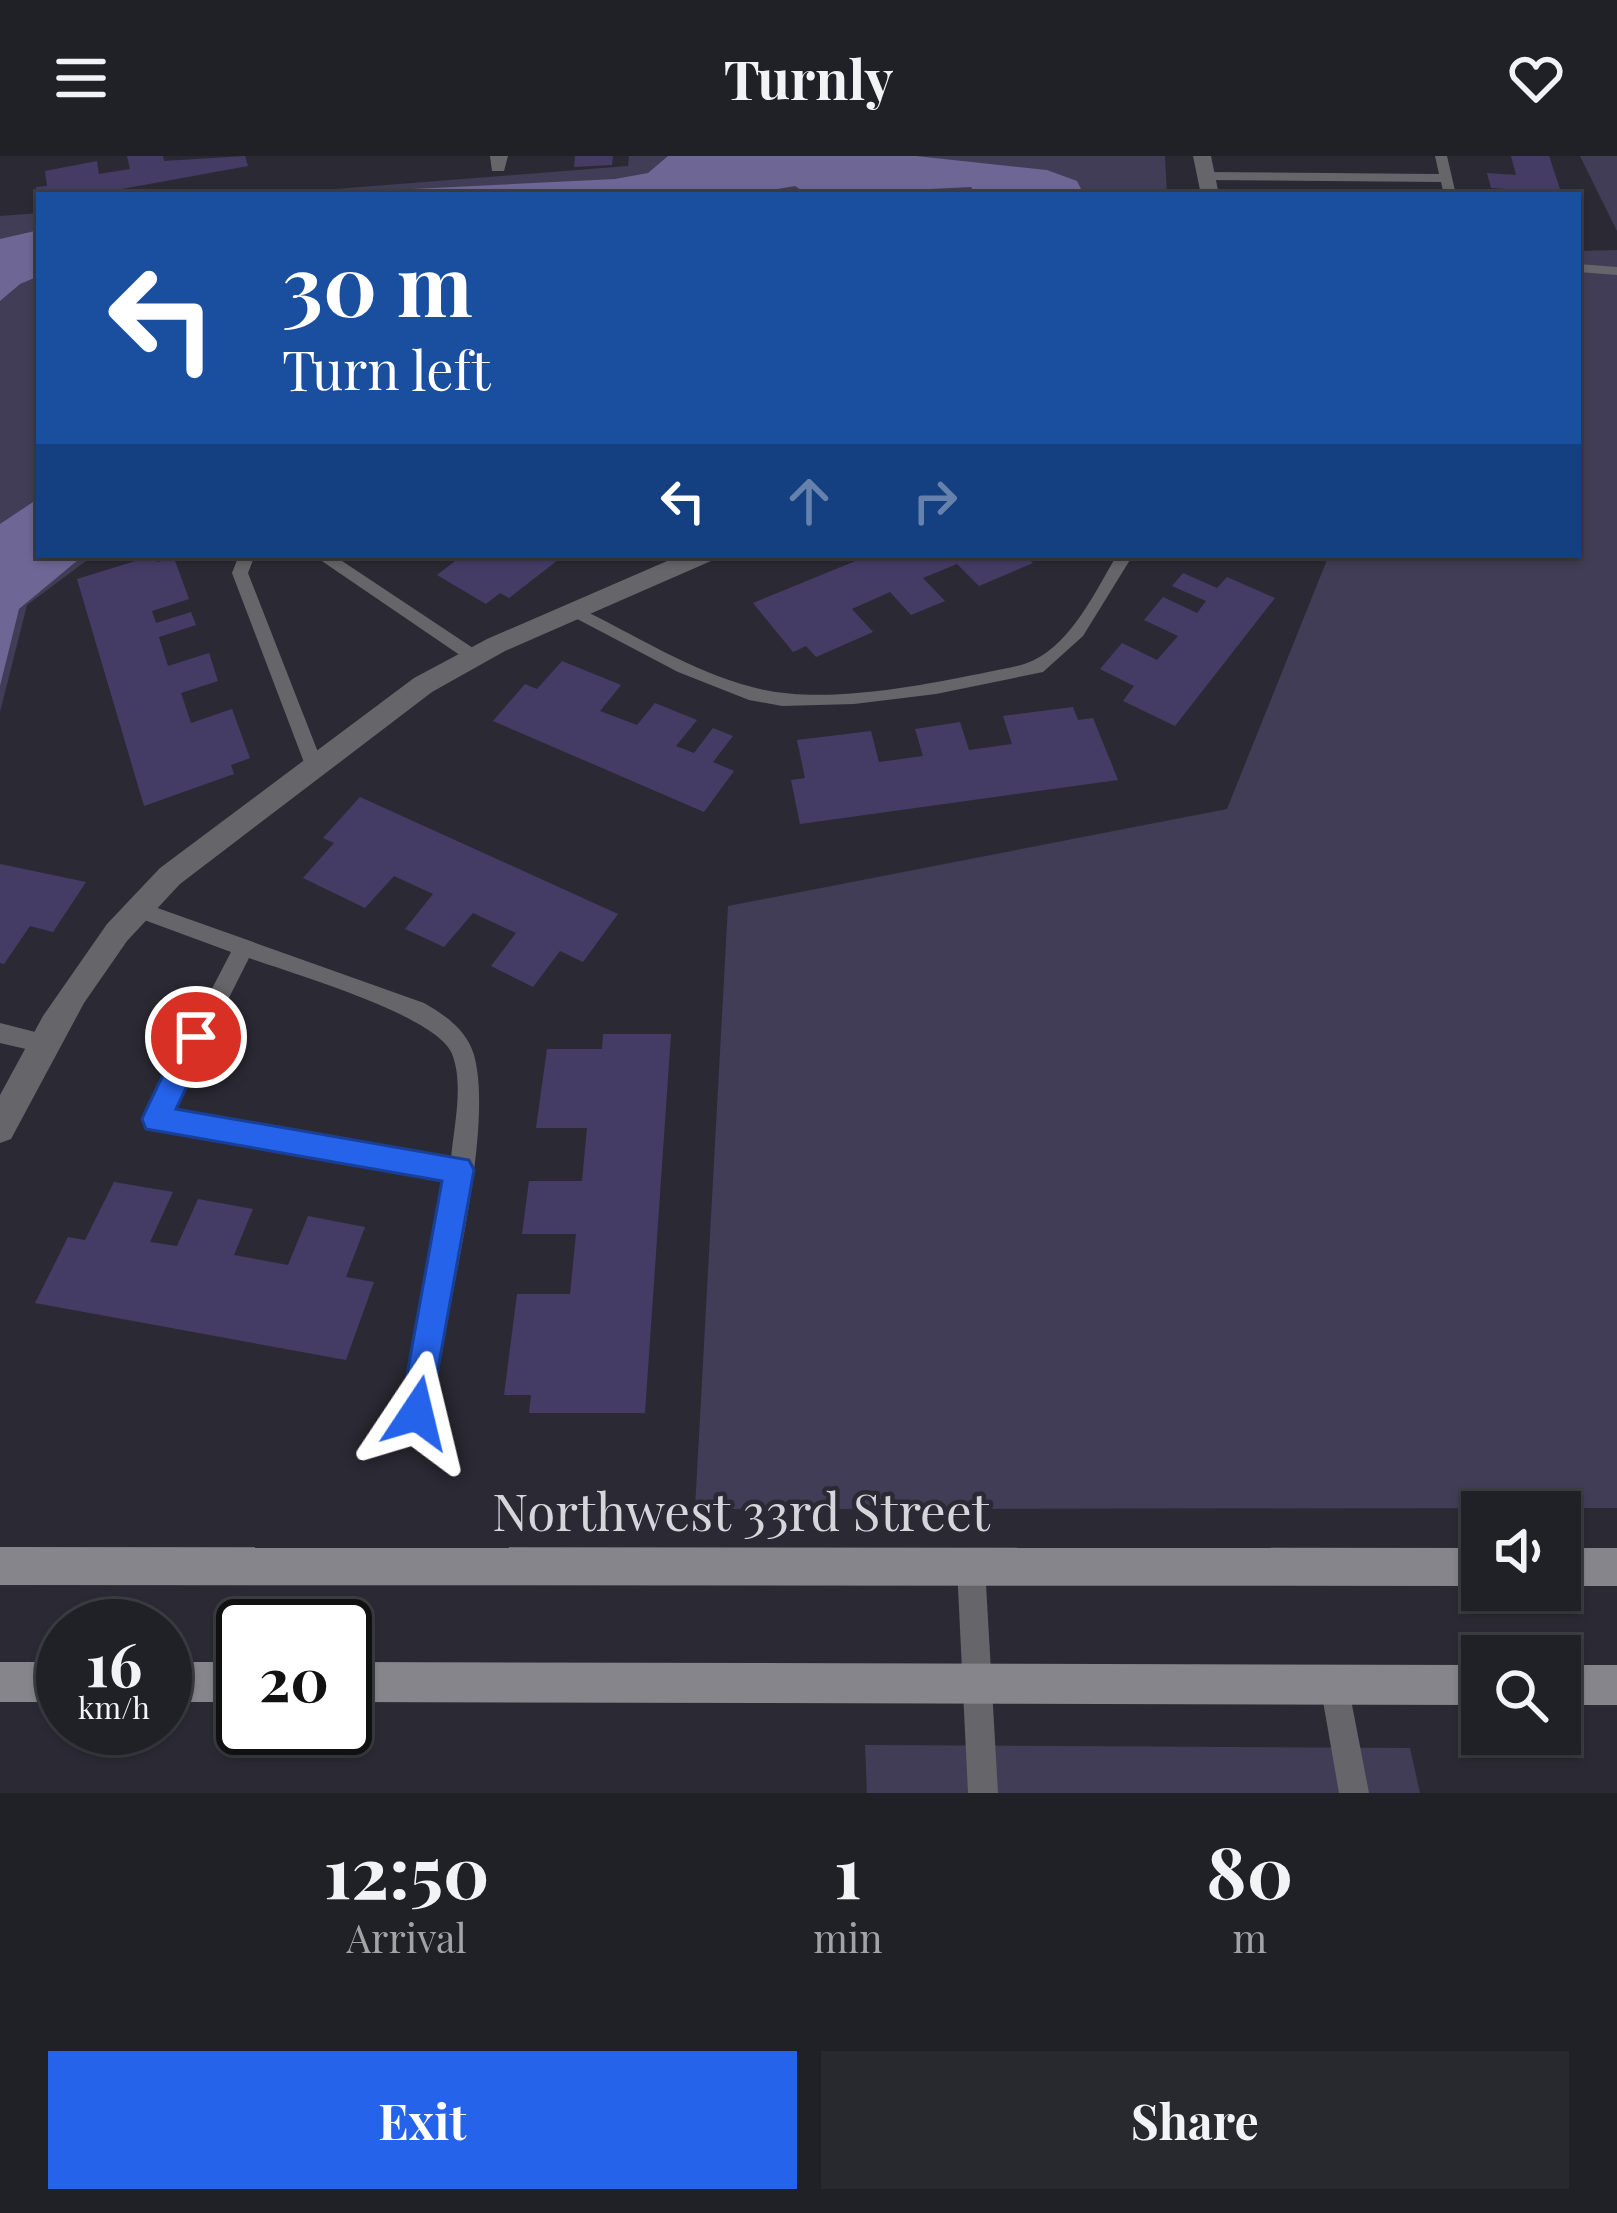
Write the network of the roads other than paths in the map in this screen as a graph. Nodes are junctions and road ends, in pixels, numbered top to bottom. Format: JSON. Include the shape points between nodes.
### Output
{"nodes":[{"id":1,"x":1374,"y":156,"type":"edge"},
{"id":2,"x":1441,"y":156,"type":"edge"},
{"id":3,"x":1206,"y":176,"type":"edge"},
{"id":4,"x":1381,"y":177,"type":"junction"},
{"id":5,"x":1446,"y":178,"type":"junction"},
{"id":6,"x":1449,"y":192,"type":"edge"},
{"id":7,"x":1581,"y":268,"type":"edge"},
{"id":8,"x":1617,"y":271,"type":"edge"},
{"id":9,"x":246,"y":558,"type":"edge"},
{"id":10,"x":326,"y":558,"type":"edge"},
{"id":11,"x":696,"y":558,"type":"edge"},
{"id":12,"x":1123,"y":558,"type":"edge"},
{"id":13,"x":571,"y":611,"type":"junction"},
{"id":14,"x":473,"y":656,"type":"junction"},
{"id":15,"x":314,"y":765,"type":"junction"},
{"id":16,"x":135,"y":908,"type":"junction"},
{"id":17,"x":243,"y":949,"type":"junction"},
{"id":18,"x":0,"y":1033,"type":"edge"},
{"id":19,"x":43,"y":1043,"type":"junction"},
{"id":20,"x":0,"y":1128,"type":"edge"},
{"id":21,"x":459,"y":1170,"type":"junction"},
{"id":22,"x":417,"y":1413,"type":"dead end"},
{"id":23,"x":0,"y":1566,"type":"edge"},
{"id":24,"x":971,"y":1568,"type":"junction"},
{"id":25,"x":1461,"y":1568,"type":"edge"},
{"id":26,"x":1581,"y":1568,"type":"edge"},
{"id":27,"x":1617,"y":1568,"type":"edge"},
{"id":28,"x":0,"y":1682,"type":"edge"},
{"id":29,"x":36,"y":1682,"type":"edge"},
{"id":30,"x":372,"y":1682,"type":"edge"},
{"id":31,"x":977,"y":1683,"type":"junction"},
{"id":32,"x":1334,"y":1684,"type":"junction"},
{"id":33,"x":1461,"y":1685,"type":"edge"},
{"id":34,"x":1581,"y":1685,"type":"edge"},
{"id":35,"x":1617,"y":1685,"type":"edge"},
{"id":36,"x":982,"y":1793,"type":"edge"},
{"id":37,"x":1354,"y":1793,"type":"edge"}],
"edges":[{"from":1,"to":4,"type":"lane"},
{"from":2,"to":5,"type":"lane"},
{"from":3,"to":4,"type":"lane"},
{"from":4,"to":5,"type":"lane"},
{"from":5,"to":6,"type":"lane"},
{"from":7,"to":8,"type":"lane"},
{"from":9,"to":15,"type":"lane","via":[[240,573]]},
{"from":10,"to":14,"type":"lane"},
{"from":11,"to":13,"type":"street"},
{"from":12,"to":13,"type":"lane","via":[[1075,633],[1036,667],[845,698],[779,699],[741,690]]},
{"from":13,"to":14,"type":"street"},
{"from":14,"to":15,"type":"street"},
{"from":15,"to":16,"type":"street"},
{"from":16,"to":17,"type":"lane"},
{"from":16,"to":19,"type":"street"},
{"from":17,"to":21,"type":"lane","via":[[416,1010],[452,1035],[469,1087]]},
{"from":17,"to":21,"type":"lane","via":[[156,1119]]},
{"from":18,"to":19,"type":"lane"},
{"from":19,"to":20,"type":"street"},
{"from":21,"to":22,"type":"lane"},
{"from":23,"to":24,"type":"street","name":"Northwest 33rd Street"},
{"from":24,"to":25,"type":"street","name":"Northwest 33rd Street"},
{"from":24,"to":31,"type":"lane"},
{"from":26,"to":27,"type":"street"},
{"from":28,"to":29,"type":"street"},
{"from":30,"to":31,"type":"street"},
{"from":31,"to":32,"type":"street"},
{"from":31,"to":36,"type":"lane"},
{"from":32,"to":33,"type":"street"},
{"from":32,"to":37,"type":"lane"},
{"from":34,"to":35,"type":"street"}]}
